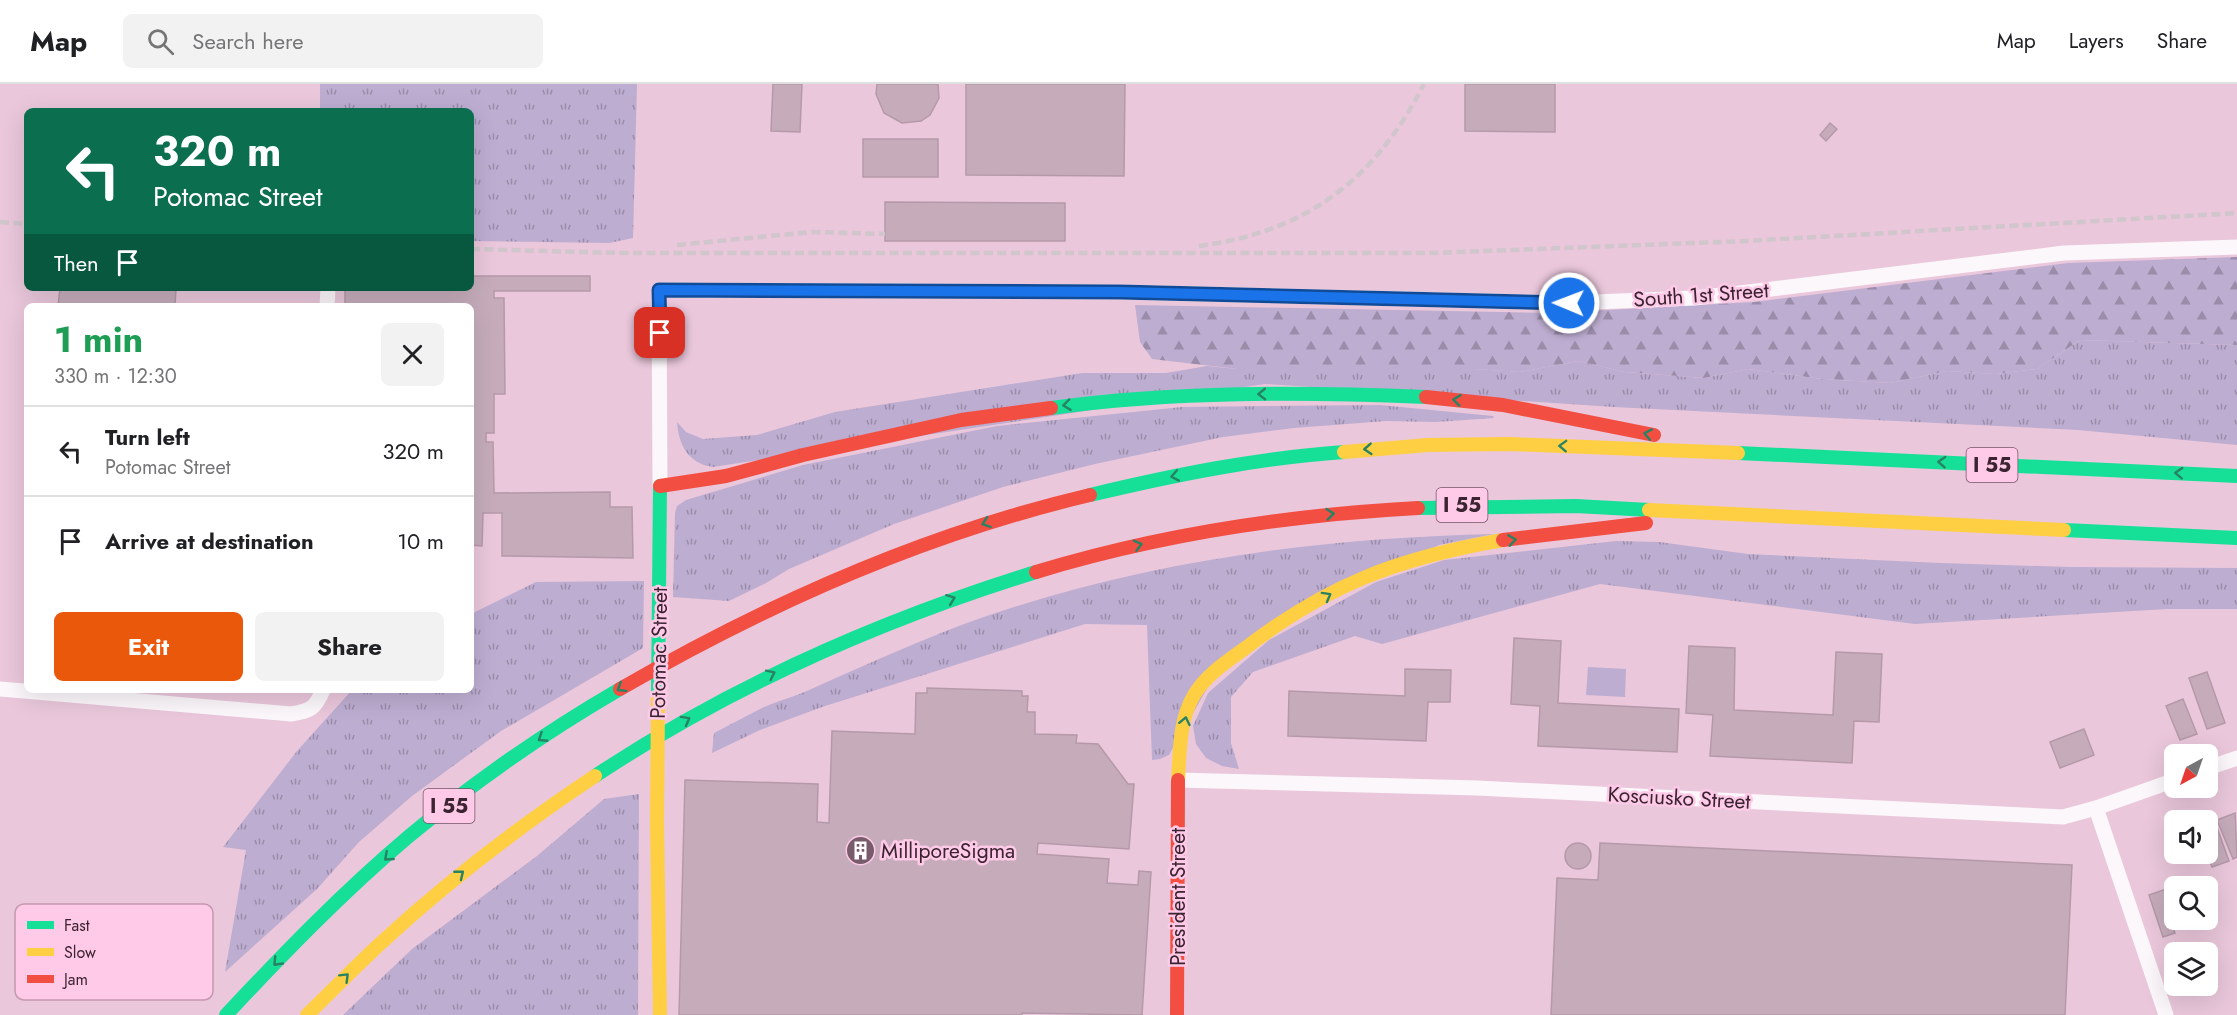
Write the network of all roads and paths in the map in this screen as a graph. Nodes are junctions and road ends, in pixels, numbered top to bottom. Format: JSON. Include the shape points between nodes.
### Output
{"nodes":[{"id":1,"x":2237,"y":247,"type":"edge"},
{"id":2,"x":659,"y":290,"type":"joint"},
{"id":3,"x":1747,"y":453,"type":"junction"},
{"id":4,"x":2237,"y":476,"type":"edge"},
{"id":5,"x":660,"y":486,"type":"junction"},
{"id":6,"x":1719,"y":513,"type":"junction"},
{"id":7,"x":2237,"y":538,"type":"edge"},
{"id":8,"x":0,"y":689,"type":"edge"},
{"id":9,"x":24,"y":691,"type":"edge"},
{"id":10,"x":47,"y":693,"type":"edge"},
{"id":11,"x":322,"y":693,"type":"edge"},
{"id":12,"x":2237,"y":758,"type":"edge"},
{"id":13,"x":2218,"y":765,"type":"edge"},
{"id":14,"x":1178,"y":780,"type":"junction"},
{"id":15,"x":2164,"y":784,"type":"edge"},
{"id":16,"x":2096,"y":808,"type":"junction"},
{"id":17,"x":226,"y":1015,"type":"edge"},
{"id":18,"x":308,"y":1015,"type":"edge"},
{"id":19,"x":660,"y":1015,"type":"edge"},
{"id":20,"x":1177,"y":1015,"type":"edge"},
{"id":21,"x":2166,"y":1015,"type":"edge"}],
"edges":[{"from":1,"to":2,"type":"street","name":"South 1st Street","via":[[2064,253],[1694,298],[1569,303],[1131,293]]},
{"from":2,"to":5,"type":"street","name":"Potomac Street"},
{"from":4,"to":3,"type":"main road","number":"I 55","one_way":true},
{"from":3,"to":5,"type":"main road","one_way":true,"via":[[1503,405],[1432,397],[1223,395],[1071,405],[961,420],[803,454],[726,476]]},
{"from":3,"to":17,"type":"main road","number":"I 55","one_way":true,"via":[[1534,445],[1429,445],[1323,453],[1109,489],[1008,516],[905,550],[726,628],[591,706],[471,788],[317,920]]},
{"from":5,"to":19,"type":"main road","name":"Potomac Street"},
{"from":6,"to":7,"type":"main road","number":"I 55"},
{"from":14,"to":6,"type":"main road","name":"President Street","one_way":true,"via":[[1182,732],[1194,694],[1264,633],[1351,583],[1449,550]]},
{"from":18,"to":6,"type":"main road","number":"I 55","one_way":true,"via":[[383,939],[482,856],[600,772],[770,674],[960,596],[1061,564],[1164,538],[1263,521],[1470,505]]},
{"from":8,"to":9,"type":"street"},
{"from":10,"to":11,"type":"street","via":[[291,714],[317,705]]},
{"from":12,"to":13,"type":"street"},
{"from":14,"to":16,"type":"street","name":"Kosciusko Street","via":[[1477,788],[2062,817]]},
{"from":14,"to":20,"type":"main road","name":"President Street"},
{"from":15,"to":16,"type":"street","name":"Kosciusko Street"},
{"from":16,"to":21,"type":"street"}]}
